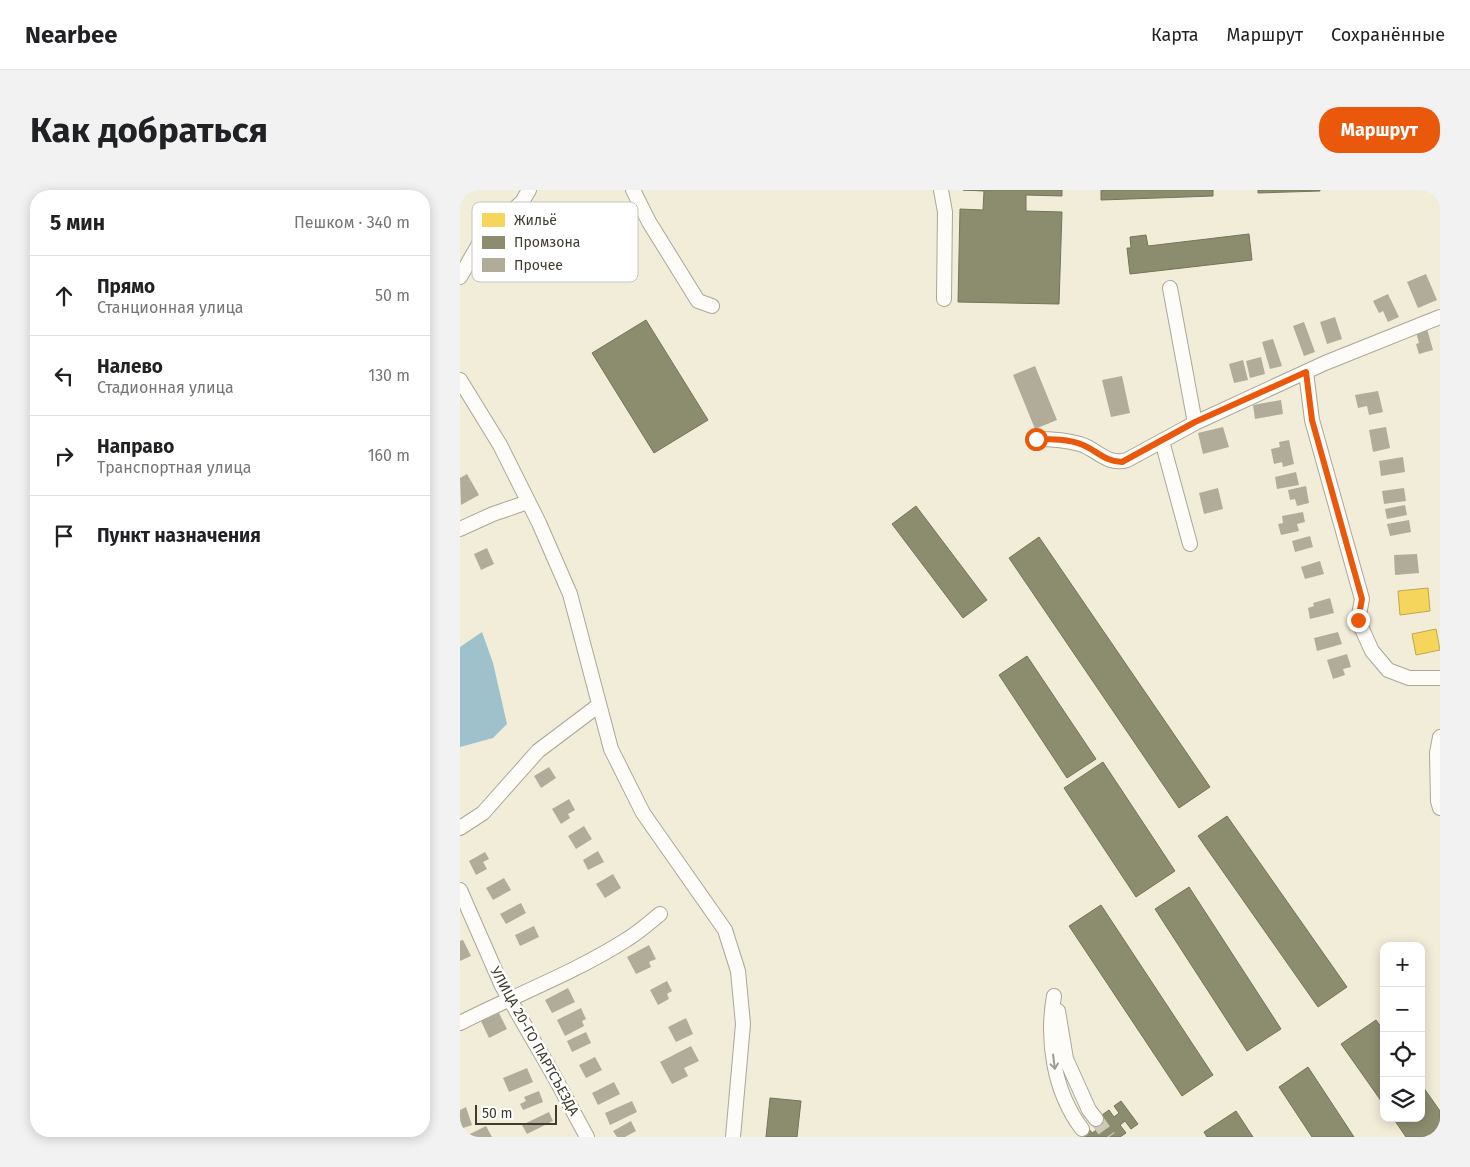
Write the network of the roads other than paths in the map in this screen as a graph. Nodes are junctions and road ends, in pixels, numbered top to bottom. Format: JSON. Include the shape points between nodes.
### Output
{"nodes":[{"id":1,"x":529,"y":190,"type":"edge"},
{"id":2,"x":633,"y":190,"type":"edge"},
{"id":3,"x":941,"y":190,"type":"edge"},
{"id":4,"x":522,"y":202,"type":"edge"},
{"id":5,"x":472,"y":257,"type":"edge"},
{"id":6,"x":460,"y":277,"type":"edge"},
{"id":7,"x":1170,"y":288,"type":"dead end"},
{"id":8,"x":944,"y":299,"type":"dead end"},
{"id":9,"x":712,"y":306,"type":"dead end"},
{"id":10,"x":1440,"y":317,"type":"edge"},
{"id":11,"x":1306,"y":372,"type":"junction"},
{"id":12,"x":460,"y":380,"type":"edge"},
{"id":13,"x":1195,"y":422,"type":"junction"},
{"id":14,"x":1036,"y":439,"type":"dead end"},
{"id":15,"x":1162,"y":441,"type":"junction"},
{"id":16,"x":528,"y":502,"type":"junction"},
{"id":17,"x":460,"y":529,"type":"edge"},
{"id":18,"x":1190,"y":544,"type":"dead end"},
{"id":19,"x":1440,"y":678,"type":"edge"},
{"id":20,"x":599,"y":705,"type":"junction"},
{"id":21,"x":1440,"y":737,"type":"edge"},
{"id":22,"x":1440,"y":808,"type":"edge"},
{"id":23,"x":460,"y":828,"type":"edge"},
{"id":24,"x":460,"y":890,"type":"edge"},
{"id":25,"x":660,"y":914,"type":"dead end"},
{"id":26,"x":509,"y":998,"type":"junction"},
{"id":27,"x":460,"y":1023,"type":"edge"},
{"id":28,"x":1096,"y":1119,"type":"tunnel mouth"},
{"id":29,"x":1082,"y":1129,"type":"tunnel mouth"},
{"id":30,"x":587,"y":1137,"type":"edge"},
{"id":31,"x":733,"y":1137,"type":"edge"}],
"edges":[{"from":1,"to":4,"type":"street"},
{"from":2,"to":9,"type":"street","via":[[648,222],[698,301]]},
{"from":3,"to":8,"type":"street","via":[[945,212]]},
{"from":5,"to":6,"type":"street"},
{"from":7,"to":13,"type":"street"},
{"from":10,"to":11,"type":"street"},
{"from":11,"to":13,"type":"street"},
{"from":11,"to":19,"type":"street","via":[[1312,420],[1362,599],[1358,620],[1372,651],[1388,670],[1409,678]]},
{"from":12,"to":16,"type":"street","via":[[500,445]]},
{"from":13,"to":15,"type":"street"},
{"from":14,"to":15,"type":"street","via":[[1082,444],[1116,462],[1127,460]]},
{"from":15,"to":18,"type":"street"},
{"from":16,"to":17,"type":"street"},
{"from":16,"to":20,"type":"street","via":[[570,594]]},
{"from":20,"to":23,"type":"street","via":[[538,752],[483,813]]},
{"from":20,"to":31,"type":"street","via":[[611,749],[643,813],[725,930],[738,971],[743,1024]]},
{"from":21,"to":22,"type":"street","via":[[1436,753]]},
{"from":24,"to":26,"type":"street","name":"УЛИЦА 20-ГО ПАРТСЪЕЗДА"},
{"from":25,"to":26,"type":"street","via":[[618,944],[560,976]]},
{"from":26,"to":27,"type":"street"},
{"from":26,"to":30,"type":"street","name":"УЛИЦА 20-ГО ПАРТСЪЕЗДА"},
{"from":28,"to":29,"type":"street","one_way":true,"via":[[1066,1059],[1054,996],[1054,1065],[1059,1084]]}]}
